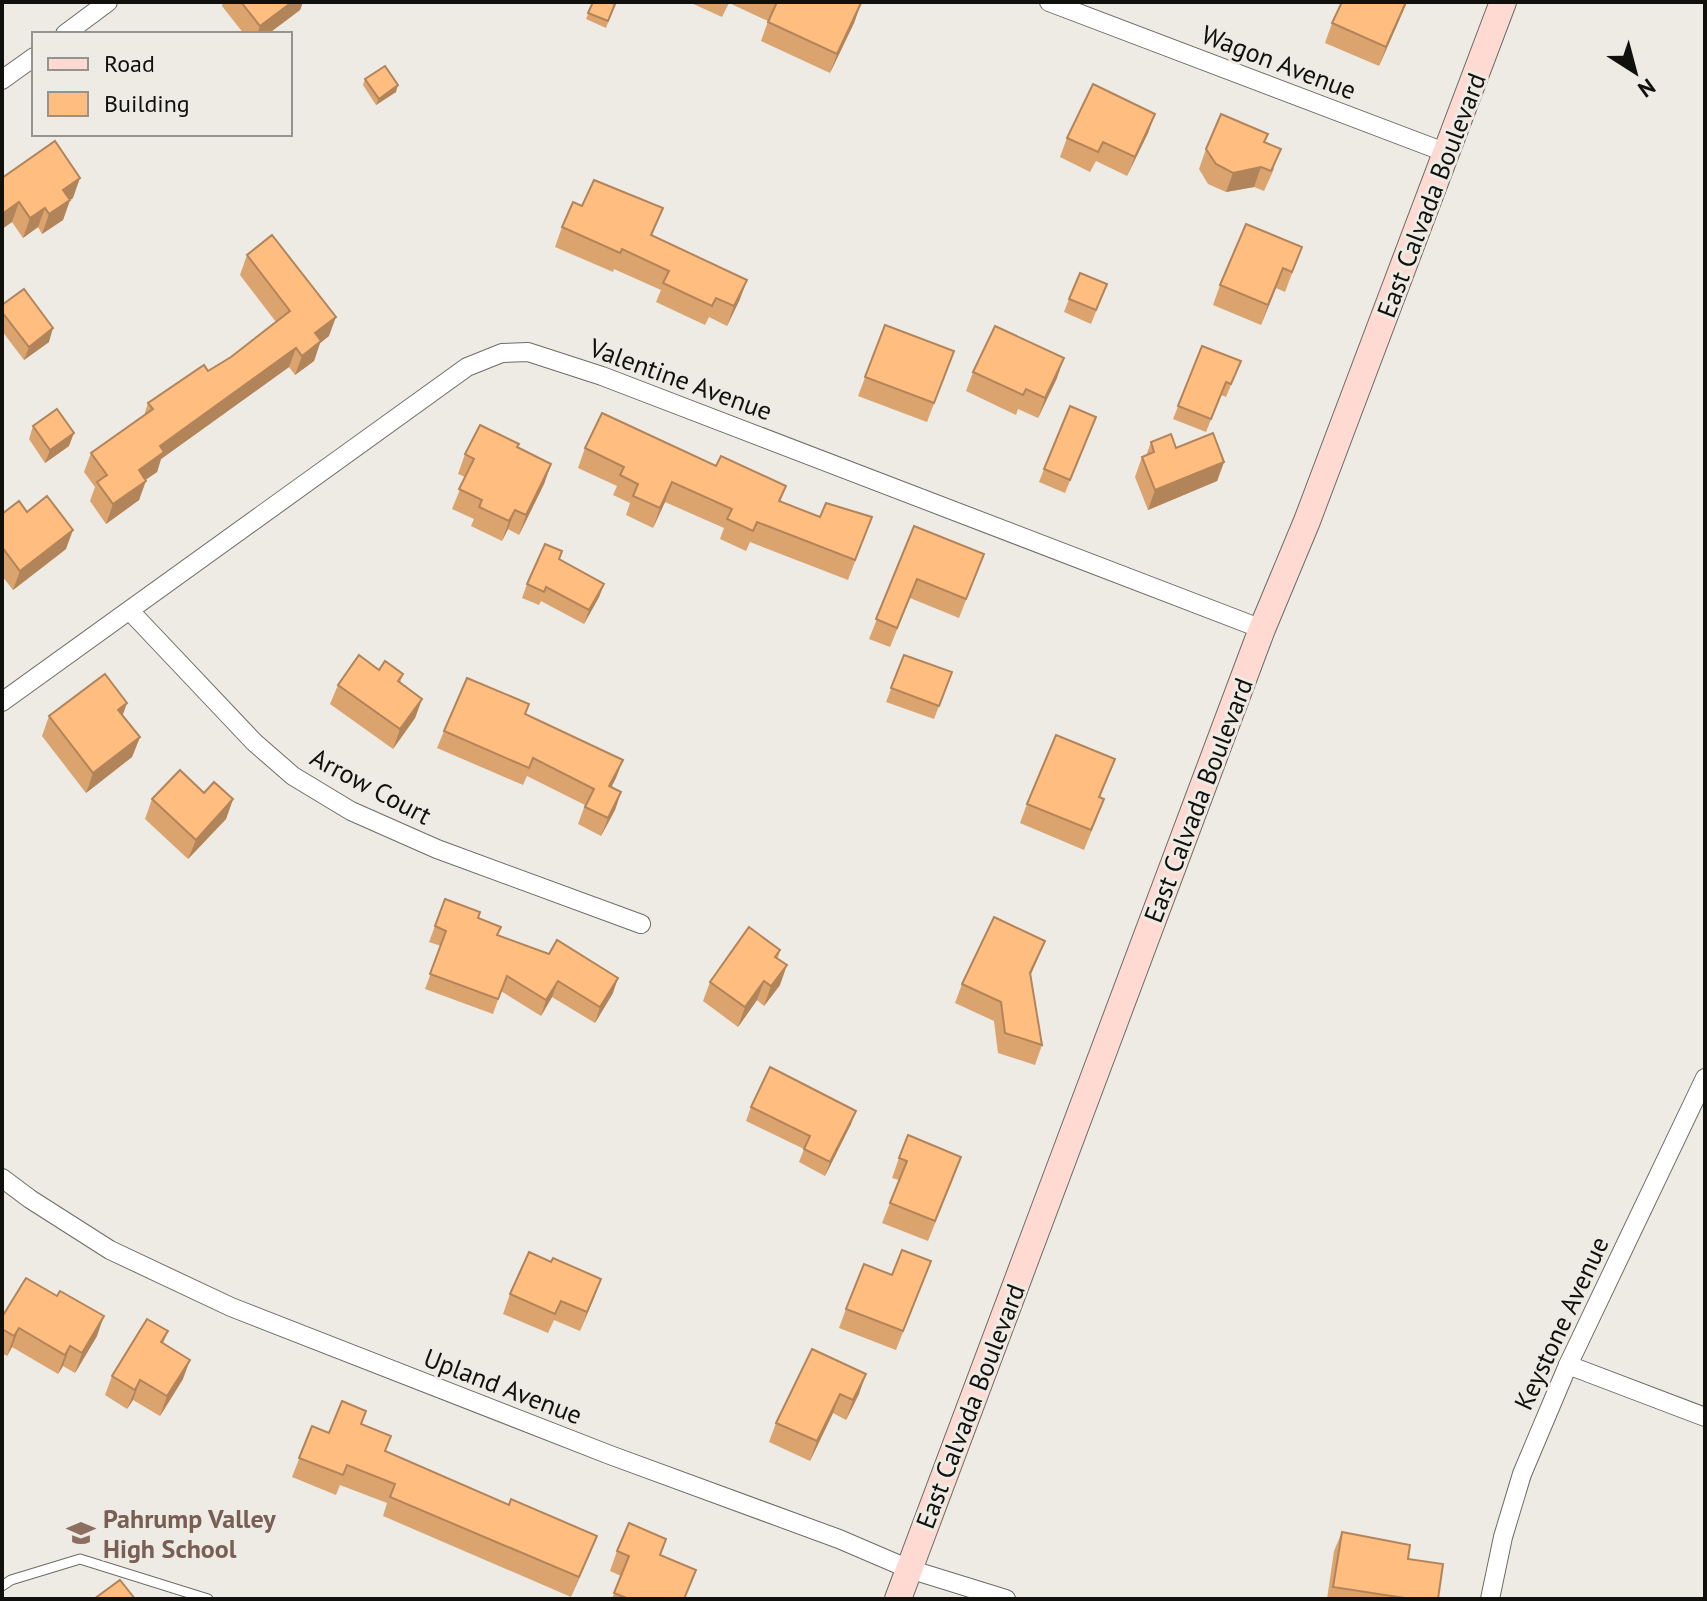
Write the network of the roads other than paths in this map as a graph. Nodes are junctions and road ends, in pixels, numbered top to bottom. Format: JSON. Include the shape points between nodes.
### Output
{"nodes":[{"id":1,"x":108,"y":2,"type":"edge"},
{"id":2,"x":1049,"y":2,"type":"edge"},
{"id":3,"x":1503,"y":2,"type":"edge"},
{"id":4,"x":68,"y":32,"type":"edge"},
{"id":5,"x":32,"y":58,"type":"edge"},
{"id":6,"x":2,"y":80,"type":"edge"},
{"id":7,"x":1447,"y":153,"type":"junction"},
{"id":8,"x":130,"y":611,"type":"junction"},
{"id":9,"x":1262,"y":629,"type":"junction"},
{"id":10,"x":2,"y":702,"type":"edge"},
{"id":11,"x":641,"y":924,"type":"dead end"},
{"id":12,"x":1705,"y":1078,"type":"edge"},
{"id":13,"x":2,"y":1178,"type":"edge"},
{"id":14,"x":1568,"y":1365,"type":"junction"},
{"id":15,"x":1705,"y":1417,"type":"edge"},
{"id":16,"x":909,"y":1569,"type":"junction"},
{"id":17,"x":2,"y":1586,"type":"edge"},
{"id":18,"x":208,"y":1599,"type":"edge"},
{"id":19,"x":898,"y":1599,"type":"edge"},
{"id":20,"x":1006,"y":1599,"type":"edge"},
{"id":21,"x":1490,"y":1599,"type":"edge"}],
"edges":[{"from":1,"to":4,"type":"street"},
{"from":2,"to":7,"type":"street","name":"Wagon Avenue"},
{"from":3,"to":7,"type":"main road","name":"East Calvada Boulevard"},
{"from":5,"to":6,"type":"street"},
{"from":7,"to":9,"type":"main road","name":"East Calvada Boulevard"},
{"from":8,"to":9,"type":"street","name":"Valentine Avenue","via":[[467,367],[502,353],[528,352]]},
{"from":8,"to":10,"type":"street","name":"Valentine Avenue"},
{"from":8,"to":11,"type":"street","name":"Arrow Court","via":[[293,776],[351,811],[437,849]]},
{"from":9,"to":16,"type":"main road","name":"East Calvada Boulevard"},
{"from":12,"to":14,"type":"street","name":"Keystone Avenue"},
{"from":13,"to":16,"type":"street","name":"Upland Avenue","via":[[110,1250],[231,1307]]},
{"from":14,"to":15,"type":"street"},
{"from":14,"to":21,"type":"street","name":"Keystone Avenue","via":[[1522,1474]]},
{"from":16,"to":19,"type":"main road","name":"East Calvada Boulevard"},
{"from":16,"to":20,"type":"street","name":"Upland Avenue"},
{"from":17,"to":18,"type":"lane","via":[[80,1559]]}]}
